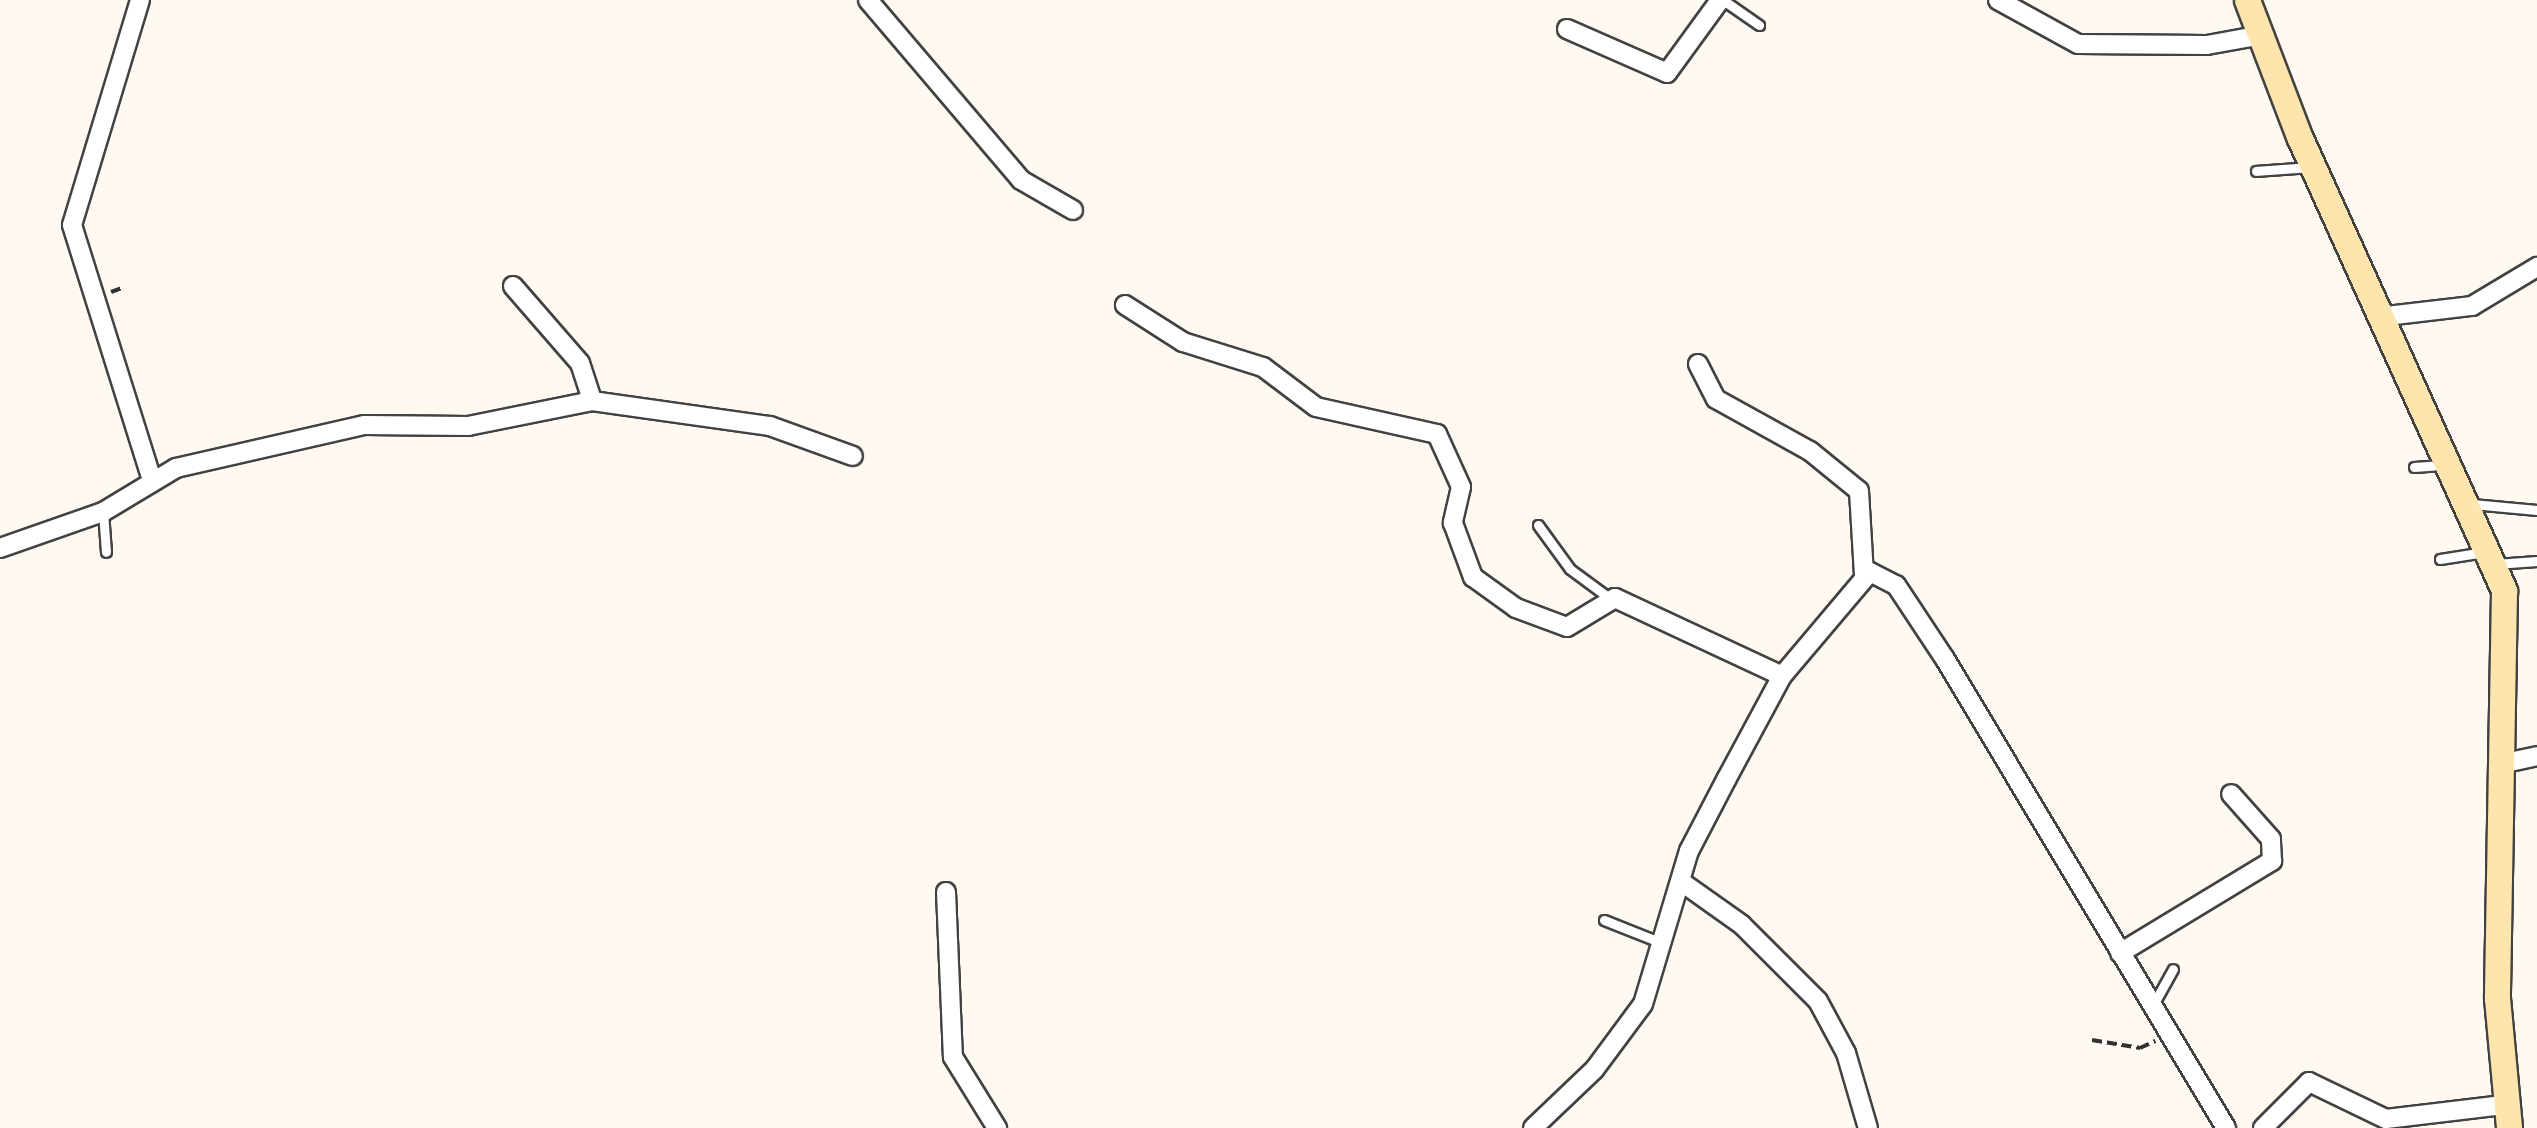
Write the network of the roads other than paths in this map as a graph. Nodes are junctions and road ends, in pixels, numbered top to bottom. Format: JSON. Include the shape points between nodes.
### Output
{"nodes":[{"id":1,"x":140,"y":0,"type":"edge"},
{"id":2,"x":868,"y":0,"type":"edge"},
{"id":3,"x":1722,"y":0,"type":"edge"},
{"id":4,"x":1998,"y":0,"type":"edge"},
{"id":5,"x":2247,"y":0,"type":"edge"},
{"id":6,"x":1759,"y":25,"type":"dead end"},
{"id":7,"x":1566,"y":29,"type":"dead end"},
{"id":8,"x":2257,"y":36,"type":"junction"},
{"id":9,"x":2312,"y":167,"type":"junction"},
{"id":10,"x":2256,"y":171,"type":"dead end"},
{"id":11,"x":1073,"y":210,"type":"dead end"},
{"id":12,"x":2537,"y":267,"type":"edge"},
{"id":13,"x":514,"y":286,"type":"dead end"},
{"id":14,"x":1125,"y":305,"type":"dead end"},
{"id":15,"x":2378,"y":316,"type":"junction"},
{"id":16,"x":1698,"y":364,"type":"dead end"},
{"id":17,"x":592,"y":401,"type":"junction"},
{"id":18,"x":853,"y":456,"type":"dead end"},
{"id":19,"x":2453,"y":462,"type":"junction"},
{"id":20,"x":2414,"y":467,"type":"dead end"},
{"id":21,"x":152,"y":480,"type":"junction"},
{"id":22,"x":2472,"y":504,"type":"junction"},
{"id":23,"x":2537,"y":510,"type":"edge"},
{"id":24,"x":103,"y":512,"type":"junction"},
{"id":25,"x":1538,"y":524,"type":"dead end"},
{"id":26,"x":0,"y":548,"type":"edge"},
{"id":27,"x":106,"y":552,"type":"dead end"},
{"id":28,"x":2494,"y":558,"type":"junction"},
{"id":29,"x":2440,"y":559,"type":"dead end"},
{"id":30,"x":2537,"y":561,"type":"edge"},
{"id":31,"x":1864,"y":574,"type":"junction"},
{"id":32,"x":1608,"y":597,"type":"junction"},
{"id":33,"x":1782,"y":676,"type":"junction"},
{"id":34,"x":2537,"y":756,"type":"edge"},
{"id":35,"x":2505,"y":763,"type":"junction"},
{"id":36,"x":2231,"y":794,"type":"dead end"},
{"id":37,"x":1682,"y":884,"type":"junction"},
{"id":38,"x":946,"y":892,"type":"dead end"},
{"id":39,"x":1604,"y":920,"type":"dead end"},
{"id":40,"x":1662,"y":943,"type":"junction"},
{"id":41,"x":2120,"y":954,"type":"junction"},
{"id":42,"x":2173,"y":969,"type":"dead end"},
{"id":43,"x":2152,"y":1007,"type":"junction"},
{"id":44,"x":2506,"y":1116,"type":"edge"},
{"id":45,"x":998,"y":1128,"type":"edge"},
{"id":46,"x":1534,"y":1128,"type":"edge"},
{"id":47,"x":1868,"y":1128,"type":"edge"},
{"id":48,"x":2226,"y":1128,"type":"edge"},
{"id":49,"x":2263,"y":1128,"type":"edge"}],
"edges":[{"from":1,"to":21,"type":"street","via":[[72,225]]},
{"from":2,"to":11,"type":"street","via":[[1021,180]]},
{"from":3,"to":6,"type":"lane"},
{"from":3,"to":7,"type":"street","via":[[1667,73]]},
{"from":4,"to":8,"type":"street","via":[[2078,44],[2206,45]]},
{"from":5,"to":8,"type":"street"},
{"from":8,"to":9,"type":"street"},
{"from":9,"to":10,"type":"lane"},
{"from":9,"to":15,"type":"street"},
{"from":12,"to":15,"type":"street","via":[[2472,306]]},
{"from":13,"to":17,"type":"street","via":[[580,363]]},
{"from":14,"to":32,"type":"street","via":[[1184,342],[1263,368],[1316,407],[1437,434],[1461,486],[1454,532],[1473,577],[1516,608],[1566,627]]},
{"from":15,"to":19,"type":"street"},
{"from":16,"to":31,"type":"street","via":[[1716,399],[1810,450],[1859,491]]},
{"from":17,"to":18,"type":"street","via":[[770,426]]},
{"from":17,"to":21,"type":"street","via":[[468,426],[336,428]]},
{"from":19,"to":20,"type":"lane"},
{"from":19,"to":22,"type":"street"},
{"from":21,"to":24,"type":"street"},
{"from":22,"to":23,"type":"lane"},
{"from":22,"to":28,"type":"street"},
{"from":24,"to":26,"type":"street"},
{"from":24,"to":27,"type":"lane"},
{"from":25,"to":32,"type":"lane","via":[[1570,569]]},
{"from":28,"to":29,"type":"lane"},
{"from":28,"to":30,"type":"lane"},
{"from":28,"to":35,"type":"street","via":[[2504,591]]},
{"from":31,"to":33,"type":"street"},
{"from":31,"to":41,"type":"street","via":[[1896,585]]},
{"from":32,"to":33,"type":"street"},
{"from":33,"to":37,"type":"street","via":[[1690,851]]},
{"from":34,"to":35,"type":"street"},
{"from":35,"to":44,"type":"street"},
{"from":36,"to":41,"type":"street","via":[[2271,838],[2272,862]]},
{"from":37,"to":40,"type":"street"},
{"from":37,"to":47,"type":"street","via":[[1715,901],[1818,1002],[1846,1054]]},
{"from":38,"to":45,"type":"street","via":[[953,1057]]},
{"from":39,"to":40,"type":"lane"},
{"from":40,"to":46,"type":"street","via":[[1623,1036]]},
{"from":41,"to":43,"type":"street"},
{"from":42,"to":43,"type":"lane"},
{"from":43,"to":48,"type":"street"},
{"from":44,"to":49,"type":"street","via":[[2386,1119],[2309,1082]]}]}
